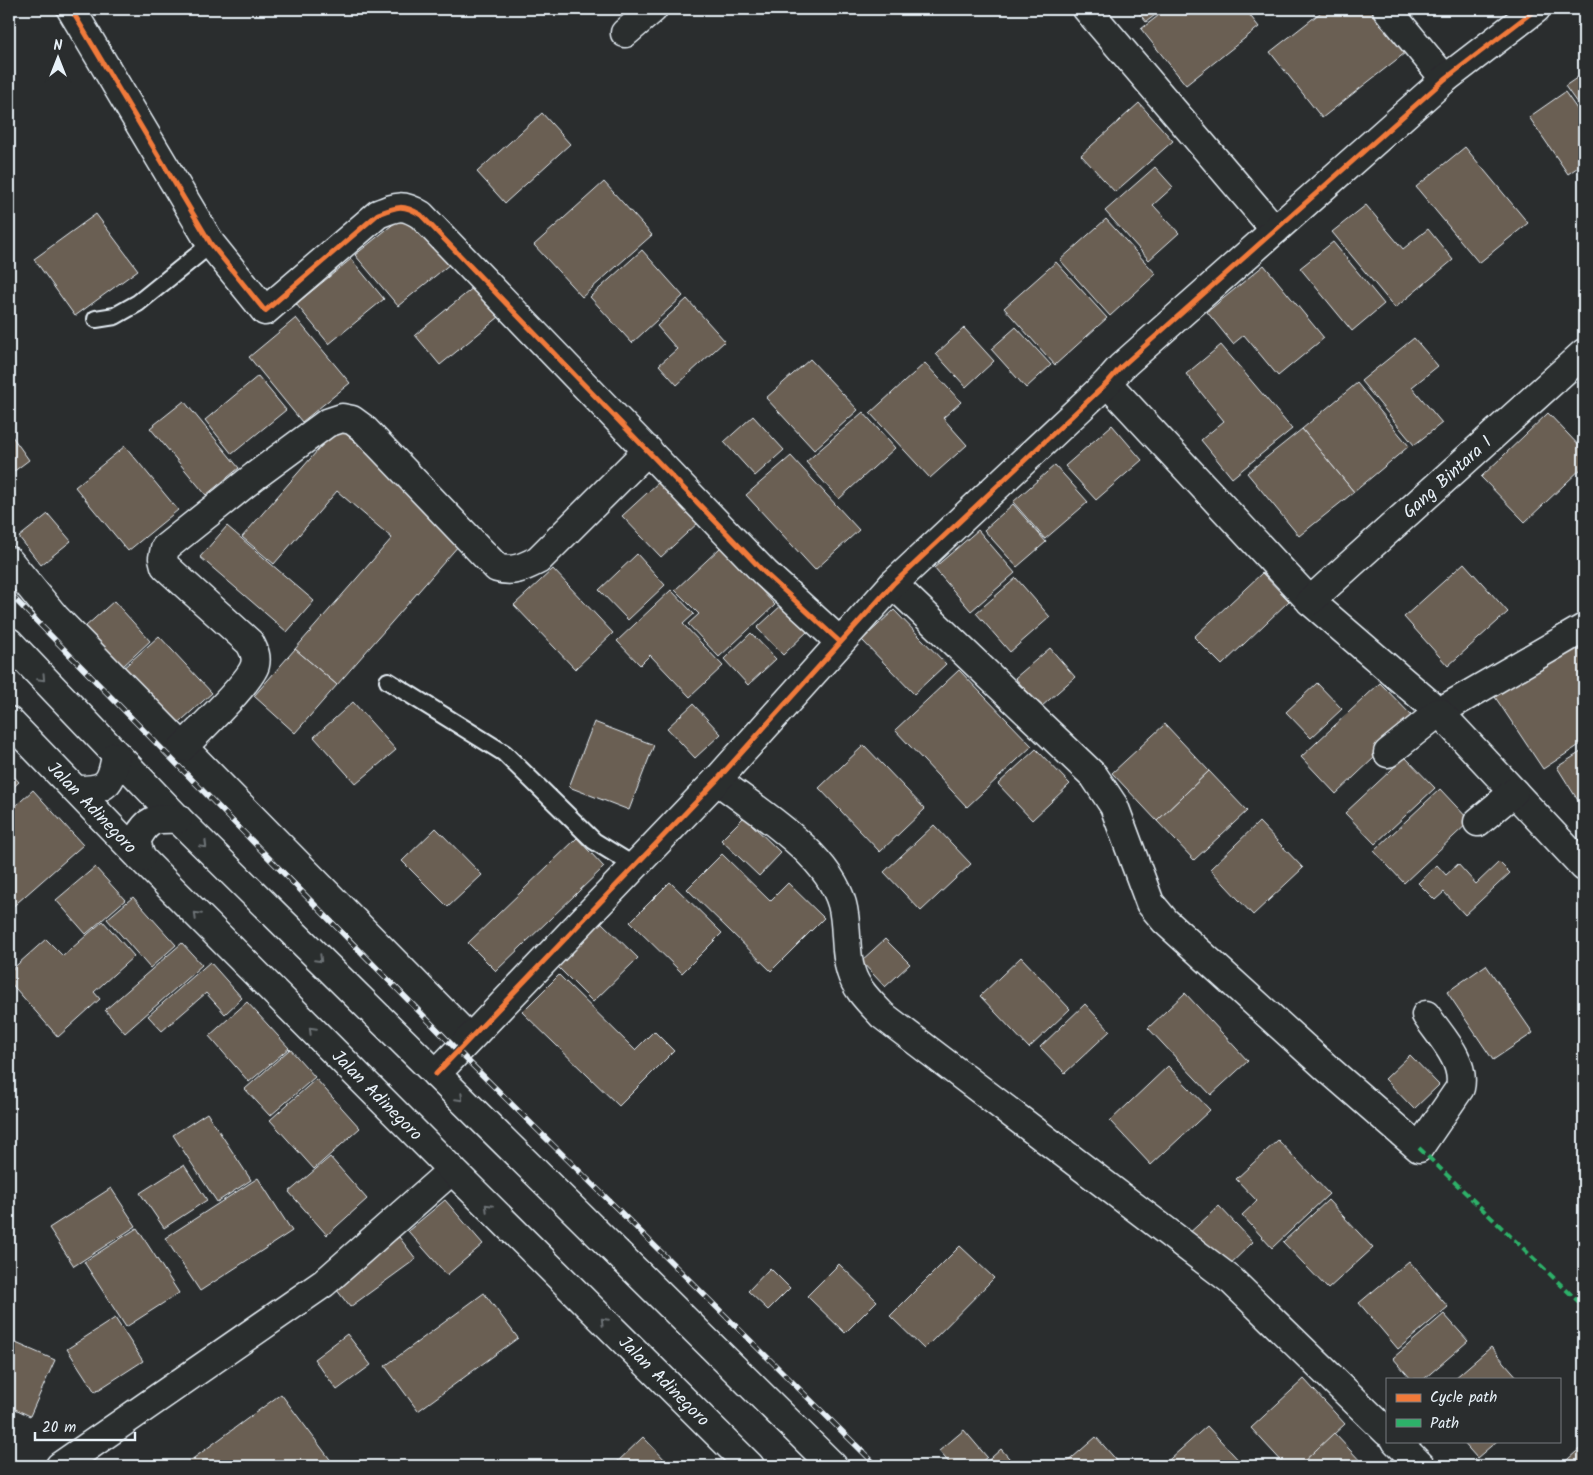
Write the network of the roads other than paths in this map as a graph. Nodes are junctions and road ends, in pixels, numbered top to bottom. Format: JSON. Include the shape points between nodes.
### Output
{"nodes":[{"id":1,"x":72,"y":9,"type":"edge"},
{"id":2,"x":653,"y":9,"type":"edge"},
{"id":3,"x":1087,"y":9,"type":"edge"},
{"id":4,"x":1387,"y":9,"type":"edge"},
{"id":5,"x":1536,"y":9,"type":"edge"},
{"id":6,"x":625,"y":33,"type":"dead end"},
{"id":7,"x":1445,"y":78,"type":"junction"},
{"id":8,"x":1275,"y":230,"type":"junction"},
{"id":9,"x":211,"y":244,"type":"junction"},
{"id":10,"x":96,"y":319,"type":"dead end"},
{"id":11,"x":1584,"y":353,"type":"edge"},
{"id":12,"x":1107,"y":384,"type":"junction"},
{"id":13,"x":648,"y":450,"type":"junction"},
{"id":14,"x":9,"y":561,"type":"edge"},
{"id":15,"x":893,"y":584,"type":"junction"},
{"id":16,"x":1310,"y":601,"type":"junction"},
{"id":17,"x":1584,"y":628,"type":"edge"},
{"id":18,"x":9,"y":642,"type":"edge"},
{"id":19,"x":840,"y":642,"type":"junction"},
{"id":20,"x":388,"y":681,"type":"dead end"},
{"id":21,"x":1439,"y":712,"type":"junction"},
{"id":22,"x":9,"y":721,"type":"edge"},
{"id":23,"x":182,"y":748,"type":"junction"},
{"id":24,"x":1388,"y":753,"type":"dead end"},
{"id":25,"x":116,"y":756,"type":"junction"},
{"id":26,"x":717,"y":780,"type":"junction"},
{"id":27,"x":77,"y":790,"type":"junction"},
{"id":28,"x":1514,"y":792,"type":"junction"},
{"id":29,"x":178,"y":819,"type":"junction"},
{"id":30,"x":1478,"y":822,"type":"dead end"},
{"id":31,"x":141,"y":858,"type":"junction"},
{"id":32,"x":633,"y":866,"type":"junction"},
{"id":33,"x":1584,"y":867,"type":"edge"},
{"id":34,"x":1426,"y":1015,"type":"dead end"},
{"id":35,"x":470,"y":1038,"type":"junction"},
{"id":36,"x":436,"y":1074,"type":"junction"},
{"id":37,"x":452,"y":1170,"type":"junction"},
{"id":38,"x":1386,"y":1431,"type":"edge"},
{"id":39,"x":1397,"y":1442,"type":"edge"},
{"id":40,"x":60,"y":1466,"type":"edge"},
{"id":41,"x":750,"y":1466,"type":"edge"},
{"id":42,"x":833,"y":1466,"type":"edge"},
{"id":43,"x":1421,"y":1466,"type":"edge"}],
"edges":[{"from":1,"to":9,"type":"main road"},
{"from":2,"to":6,"type":"main road"},
{"from":3,"to":8,"type":"main road"},
{"from":4,"to":7,"type":"main road"},
{"from":5,"to":7,"type":"main road"},
{"from":7,"to":8,"type":"main road"},
{"from":8,"to":12,"type":"main road","via":[[1121,367]]},
{"from":9,"to":10,"type":"lane","via":[[138,303],[115,316]]},
{"from":9,"to":13,"type":"main road","via":[[265,311],[378,214],[407,206],[421,215]]},
{"from":11,"to":16,"type":"main road","name":"Gang Bintara I"},
{"from":12,"to":15,"type":"main road"},
{"from":12,"to":16,"type":"main road"},
{"from":13,"to":19,"type":"main road","via":[[765,573]]},
{"from":13,"to":23,"type":"main road","via":[[538,560],[507,571],[497,568],[364,428],[342,418],[327,423],[165,548],[162,558],[165,566],[250,643],[256,655],[255,667]]},
{"from":14,"to":23,"type":"main road","via":[[55,617]]},
{"from":15,"to":19,"type":"main road"},
{"from":15,"to":34,"type":"main road","via":[[1094,776],[1114,806],[1150,903],[1165,921],[1419,1148],[1460,1088],[1462,1078],[1456,1059]]},
{"from":16,"to":21,"type":"main road"},
{"from":17,"to":21,"type":"main road"},
{"from":18,"to":25,"type":"main road","one_way":true},
{"from":19,"to":26,"type":"main road"},
{"from":20,"to":32,"type":"lane","via":[[504,754],[594,841]]},
{"from":21,"to":24,"type":"main road"},
{"from":21,"to":28,"type":"main road"},
{"from":22,"to":27,"type":"main road","name":"Jalan Adinegoro"},
{"from":23,"to":35,"type":"main road"},
{"from":25,"to":27,"type":"main road","via":[[112,777],[97,790]]},
{"from":25,"to":29,"type":"main road"},
{"from":26,"to":32,"type":"main road"},
{"from":26,"to":38,"type":"main road","via":[[796,841],[834,885],[842,904],[851,972],[861,992],[882,1015],[1232,1281]]},
{"from":27,"to":31,"type":"main road","name":"Jalan Adinegoro"},
{"from":28,"to":30,"type":"main road"},
{"from":28,"to":33,"type":"main road"},
{"from":29,"to":31,"type":"main road","via":[[156,818],[142,828],[136,841]]},
{"from":29,"to":36,"type":"main road","one_way":true},
{"from":37,"to":31,"type":"main road","name":"Jalan Adinegoro","one_way":true},
{"from":32,"to":35,"type":"main road"},
{"from":35,"to":36,"type":"main road"},
{"from":36,"to":42,"type":"main road","one_way":true},
{"from":37,"to":40,"type":"main road","via":[[324,1284]]},
{"from":41,"to":37,"type":"main road","name":"Jalan Adinegoro","one_way":true},
{"from":39,"to":43,"type":"main road"}]}
